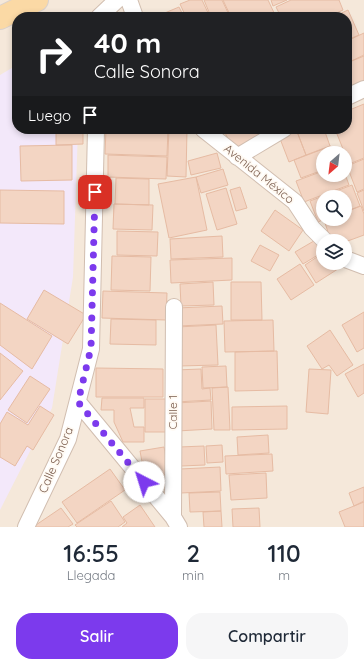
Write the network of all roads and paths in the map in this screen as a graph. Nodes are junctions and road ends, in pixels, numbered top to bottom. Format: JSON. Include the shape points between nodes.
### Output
{"nodes":[{"id":1,"x":37,"y":0,"type":"edge"},
{"id":2,"x":117,"y":0,"type":"edge"},
{"id":3,"x":129,"y":0,"type":"edge"},
{"id":4,"x":12,"y":12,"type":"edge"},
{"id":5,"x":12,"y":12,"type":"edge"},
{"id":6,"x":104,"y":12,"type":"edge"},
{"id":7,"x":133,"y":12,"type":"edge"},
{"id":8,"x":0,"y":18,"type":"edge"},
{"id":9,"x":364,"y":89,"type":"edge"},
{"id":10,"x":352,"y":94,"type":"edge"},
{"id":11,"x":96,"y":134,"type":"edge"},
{"id":12,"x":209,"y":134,"type":"edge"},
{"id":13,"x":276,"y":134,"type":"edge"},
{"id":14,"x":237,"y":157,"type":"junction"},
{"id":15,"x":318,"y":234,"type":"edge"},
{"id":16,"x":352,"y":261,"type":"edge"},
{"id":17,"x":364,"y":266,"type":"edge"},
{"id":18,"x":174,"y":308,"type":"dead end"},
{"id":19,"x":78,"y":402,"type":"junction"},
{"id":20,"x":176,"y":522,"type":"edge"},
{"id":21,"x":26,"y":527,"type":"edge"}],
"edges":[{"from":1,"to":4,"type":"main road"},
{"from":2,"to":6,"type":"street"},
{"from":3,"to":7,"type":"street"},
{"from":5,"to":8,"type":"main road"},
{"from":9,"to":10,"type":"street"},
{"from":11,"to":19,"type":"street","name":"Calle Sonora","via":[[91,348]]},
{"from":12,"to":14,"type":"street","name":"Avenida México"},
{"from":13,"to":14,"type":"street"},
{"from":14,"to":15,"type":"street","name":"Avenida México","via":[[295,202]]},
{"from":16,"to":17,"type":"street"},
{"from":18,"to":20,"type":"street","name":"Calle 1"},
{"from":19,"to":20,"type":"street"},
{"from":19,"to":21,"type":"street","name":"Calle Sonora","via":[[68,439]]}]}
